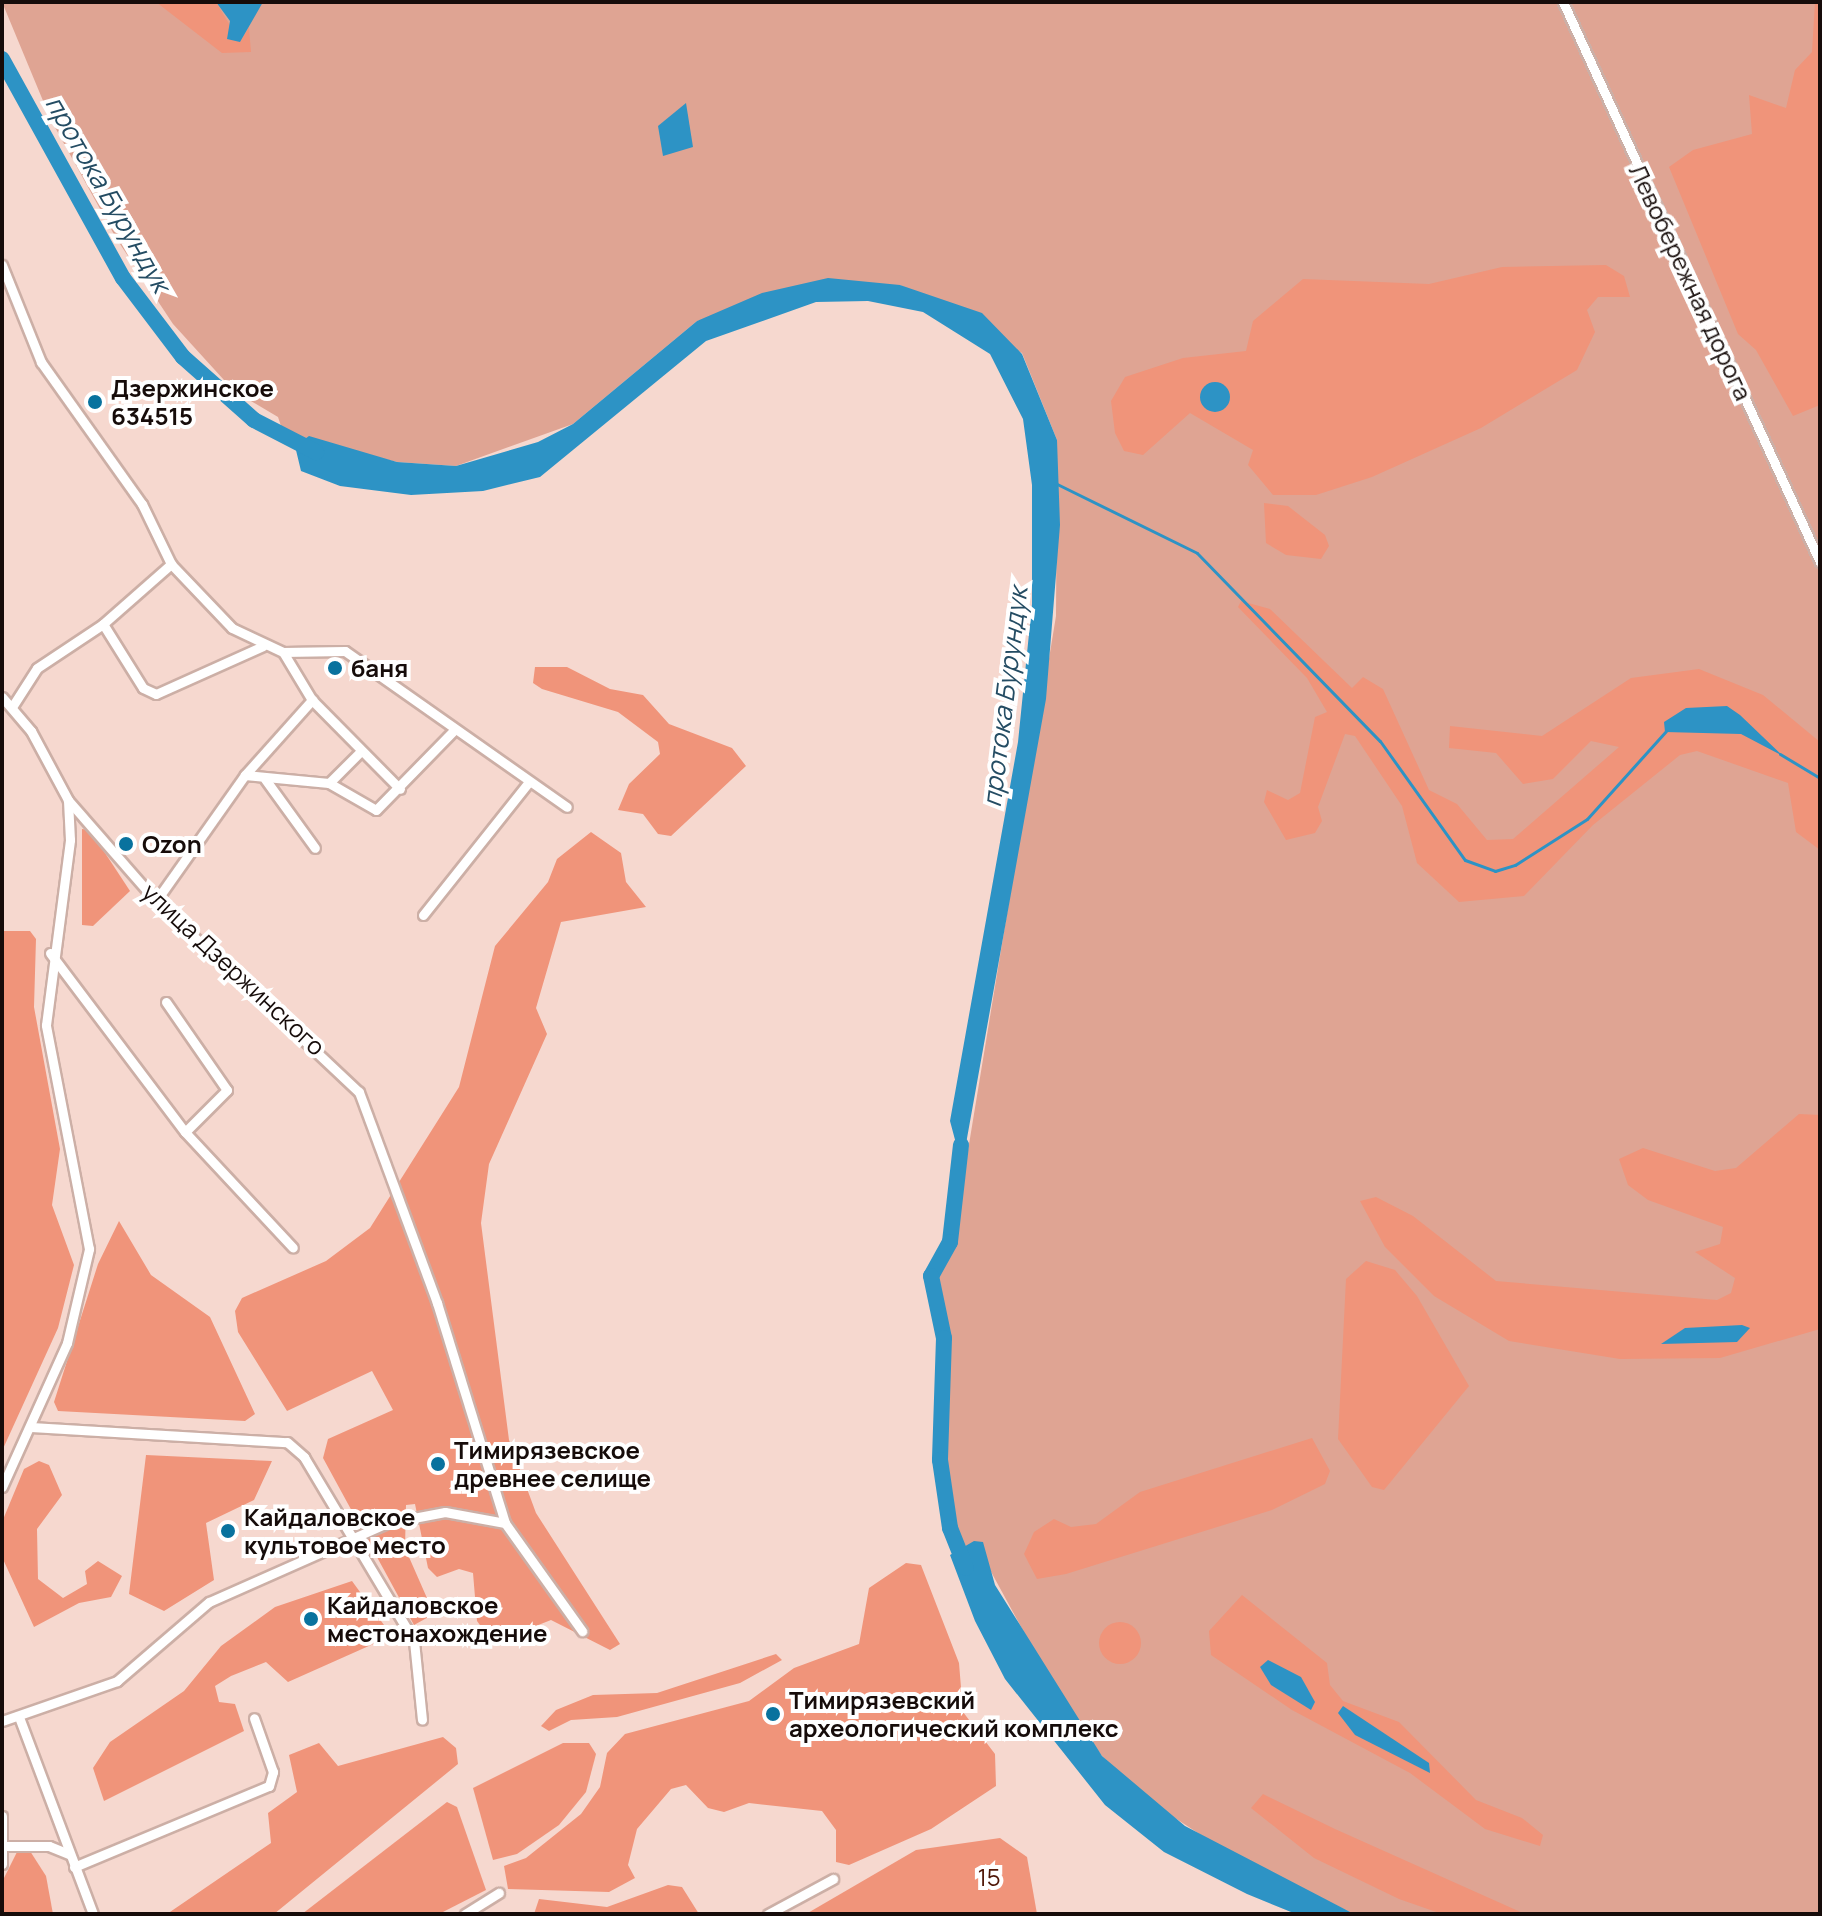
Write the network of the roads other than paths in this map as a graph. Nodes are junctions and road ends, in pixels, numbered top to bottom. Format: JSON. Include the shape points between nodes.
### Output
{"nodes":[{"id":1,"x":1563,"y":2,"type":"edge"},
{"id":2,"x":2,"y":265,"type":"edge"},
{"id":3,"x":1820,"y":562,"type":"edge"},
{"id":4,"x":171,"y":564,"type":"junction"},
{"id":5,"x":103,"y":624,"type":"junction"},
{"id":6,"x":263,"y":646,"type":"junction"},
{"id":7,"x":283,"y":652,"type":"junction"},
{"id":8,"x":2,"y":697,"type":"edge"},
{"id":9,"x":312,"y":700,"type":"junction"},
{"id":10,"x":12,"y":707,"type":"junction"},
{"id":11,"x":453,"y":731,"type":"junction"},
{"id":12,"x":360,"y":752,"type":"junction"},
{"id":13,"x":245,"y":775,"type":"junction"},
{"id":14,"x":265,"y":779,"type":"junction"},
{"id":15,"x":329,"y":783,"type":"junction"},
{"id":16,"x":528,"y":783,"type":"junction"},
{"id":17,"x":400,"y":789,"type":"junction"},
{"id":18,"x":68,"y":800,"type":"junction"},
{"id":19,"x":567,"y":807,"type":"dead end"},
{"id":20,"x":315,"y":848,"type":"dead end"},
{"id":21,"x":156,"y":901,"type":"junction"},
{"id":22,"x":423,"y":915,"type":"dead end"},
{"id":23,"x":50,"y":953,"type":"junction"},
{"id":24,"x":166,"y":1002,"type":"dead end"},
{"id":25,"x":185,"y":1132,"type":"junction"},
{"id":26,"x":293,"y":1248,"type":"dead end"},
{"id":27,"x":31,"y":1427,"type":"junction"},
{"id":28,"x":2,"y":1487,"type":"edge"},
{"id":29,"x":505,"y":1523,"type":"junction"},
{"id":30,"x":349,"y":1542,"type":"junction"},
{"id":31,"x":582,"y":1631,"type":"dead end"},
{"id":32,"x":19,"y":1717,"type":"junction"},
{"id":33,"x":254,"y":1718,"type":"dead end"},
{"id":34,"x":422,"y":1720,"type":"dead end"},
{"id":35,"x":2,"y":1721,"type":"edge"},
{"id":36,"x":2,"y":1816,"type":"edge"},
{"id":37,"x":5,"y":1846,"type":"junction"},
{"id":38,"x":69,"y":1854,"type":"junction"},
{"id":39,"x":2,"y":1864,"type":"edge"},
{"id":40,"x":74,"y":1867,"type":"junction"},
{"id":41,"x":833,"y":1879,"type":"dead end"},
{"id":42,"x":499,"y":1893,"type":"dead end"},
{"id":43,"x":93,"y":1914,"type":"edge"},
{"id":44,"x":465,"y":1914,"type":"edge"},
{"id":45,"x":768,"y":1914,"type":"edge"}],
"edges":[{"from":1,"to":3,"type":"street","name":"Левобережная дорога"},
{"from":2,"to":4,"type":"street","via":[[41,362],[142,504]]},
{"from":4,"to":5,"type":"street"},
{"from":4,"to":6,"type":"street","via":[[232,628]]},
{"from":5,"to":6,"type":"street","via":[[143,688],[156,694]]},
{"from":5,"to":10,"type":"street","via":[[37,668]]},
{"from":6,"to":7,"type":"street"},
{"from":7,"to":9,"type":"street"},
{"from":7,"to":11,"type":"street","via":[[345,651],[405,688]]},
{"from":8,"to":10,"type":"street","name":"улица Дзержинского"},
{"from":9,"to":12,"type":"street","via":[[350,732]]},
{"from":9,"to":13,"type":"street"},
{"from":10,"to":18,"type":"street","name":"улица Дзержинского"},
{"from":11,"to":16,"type":"street"},
{"from":11,"to":17,"type":"street"},
{"from":12,"to":15,"type":"street"},
{"from":12,"to":17,"type":"street"},
{"from":13,"to":14,"type":"street"},
{"from":13,"to":21,"type":"street"},
{"from":14,"to":15,"type":"street"},
{"from":14,"to":20,"type":"street"},
{"from":15,"to":17,"type":"street","via":[[376,810]]},
{"from":16,"to":19,"type":"street"},
{"from":16,"to":22,"type":"street"},
{"from":18,"to":21,"type":"street","name":"улица Дзержинского"},
{"from":18,"to":23,"type":"street","via":[[66,880]]},
{"from":21,"to":29,"type":"street","name":"улица Дзержинского","via":[[348,1077],[389,1175]]},
{"from":23,"to":25,"type":"street"},
{"from":23,"to":27,"type":"street","via":[[46,1025],[89,1249],[75,1320]]},
{"from":24,"to":25,"type":"street","via":[[227,1090]]},
{"from":25,"to":26,"type":"street"},
{"from":27,"to":28,"type":"street"},
{"from":27,"to":30,"type":"street","via":[[287,1442],[304,1457]]},
{"from":29,"to":30,"type":"street","via":[[465,1513],[421,1514]]},
{"from":29,"to":31,"type":"street","name":"улица Дзержинского"},
{"from":30,"to":32,"type":"street","via":[[200,1608],[125,1677]]},
{"from":30,"to":34,"type":"street","via":[[414,1641]]},
{"from":32,"to":35,"type":"street"},
{"from":32,"to":38,"type":"street"},
{"from":33,"to":40,"type":"street","via":[[273,1772],[269,1786]]},
{"from":36,"to":37,"type":"street"},
{"from":37,"to":38,"type":"street","via":[[49,1846]]},
{"from":37,"to":39,"type":"street"},
{"from":38,"to":40,"type":"street"},
{"from":40,"to":43,"type":"street"},
{"from":41,"to":45,"type":"street"},
{"from":42,"to":44,"type":"street"}]}
